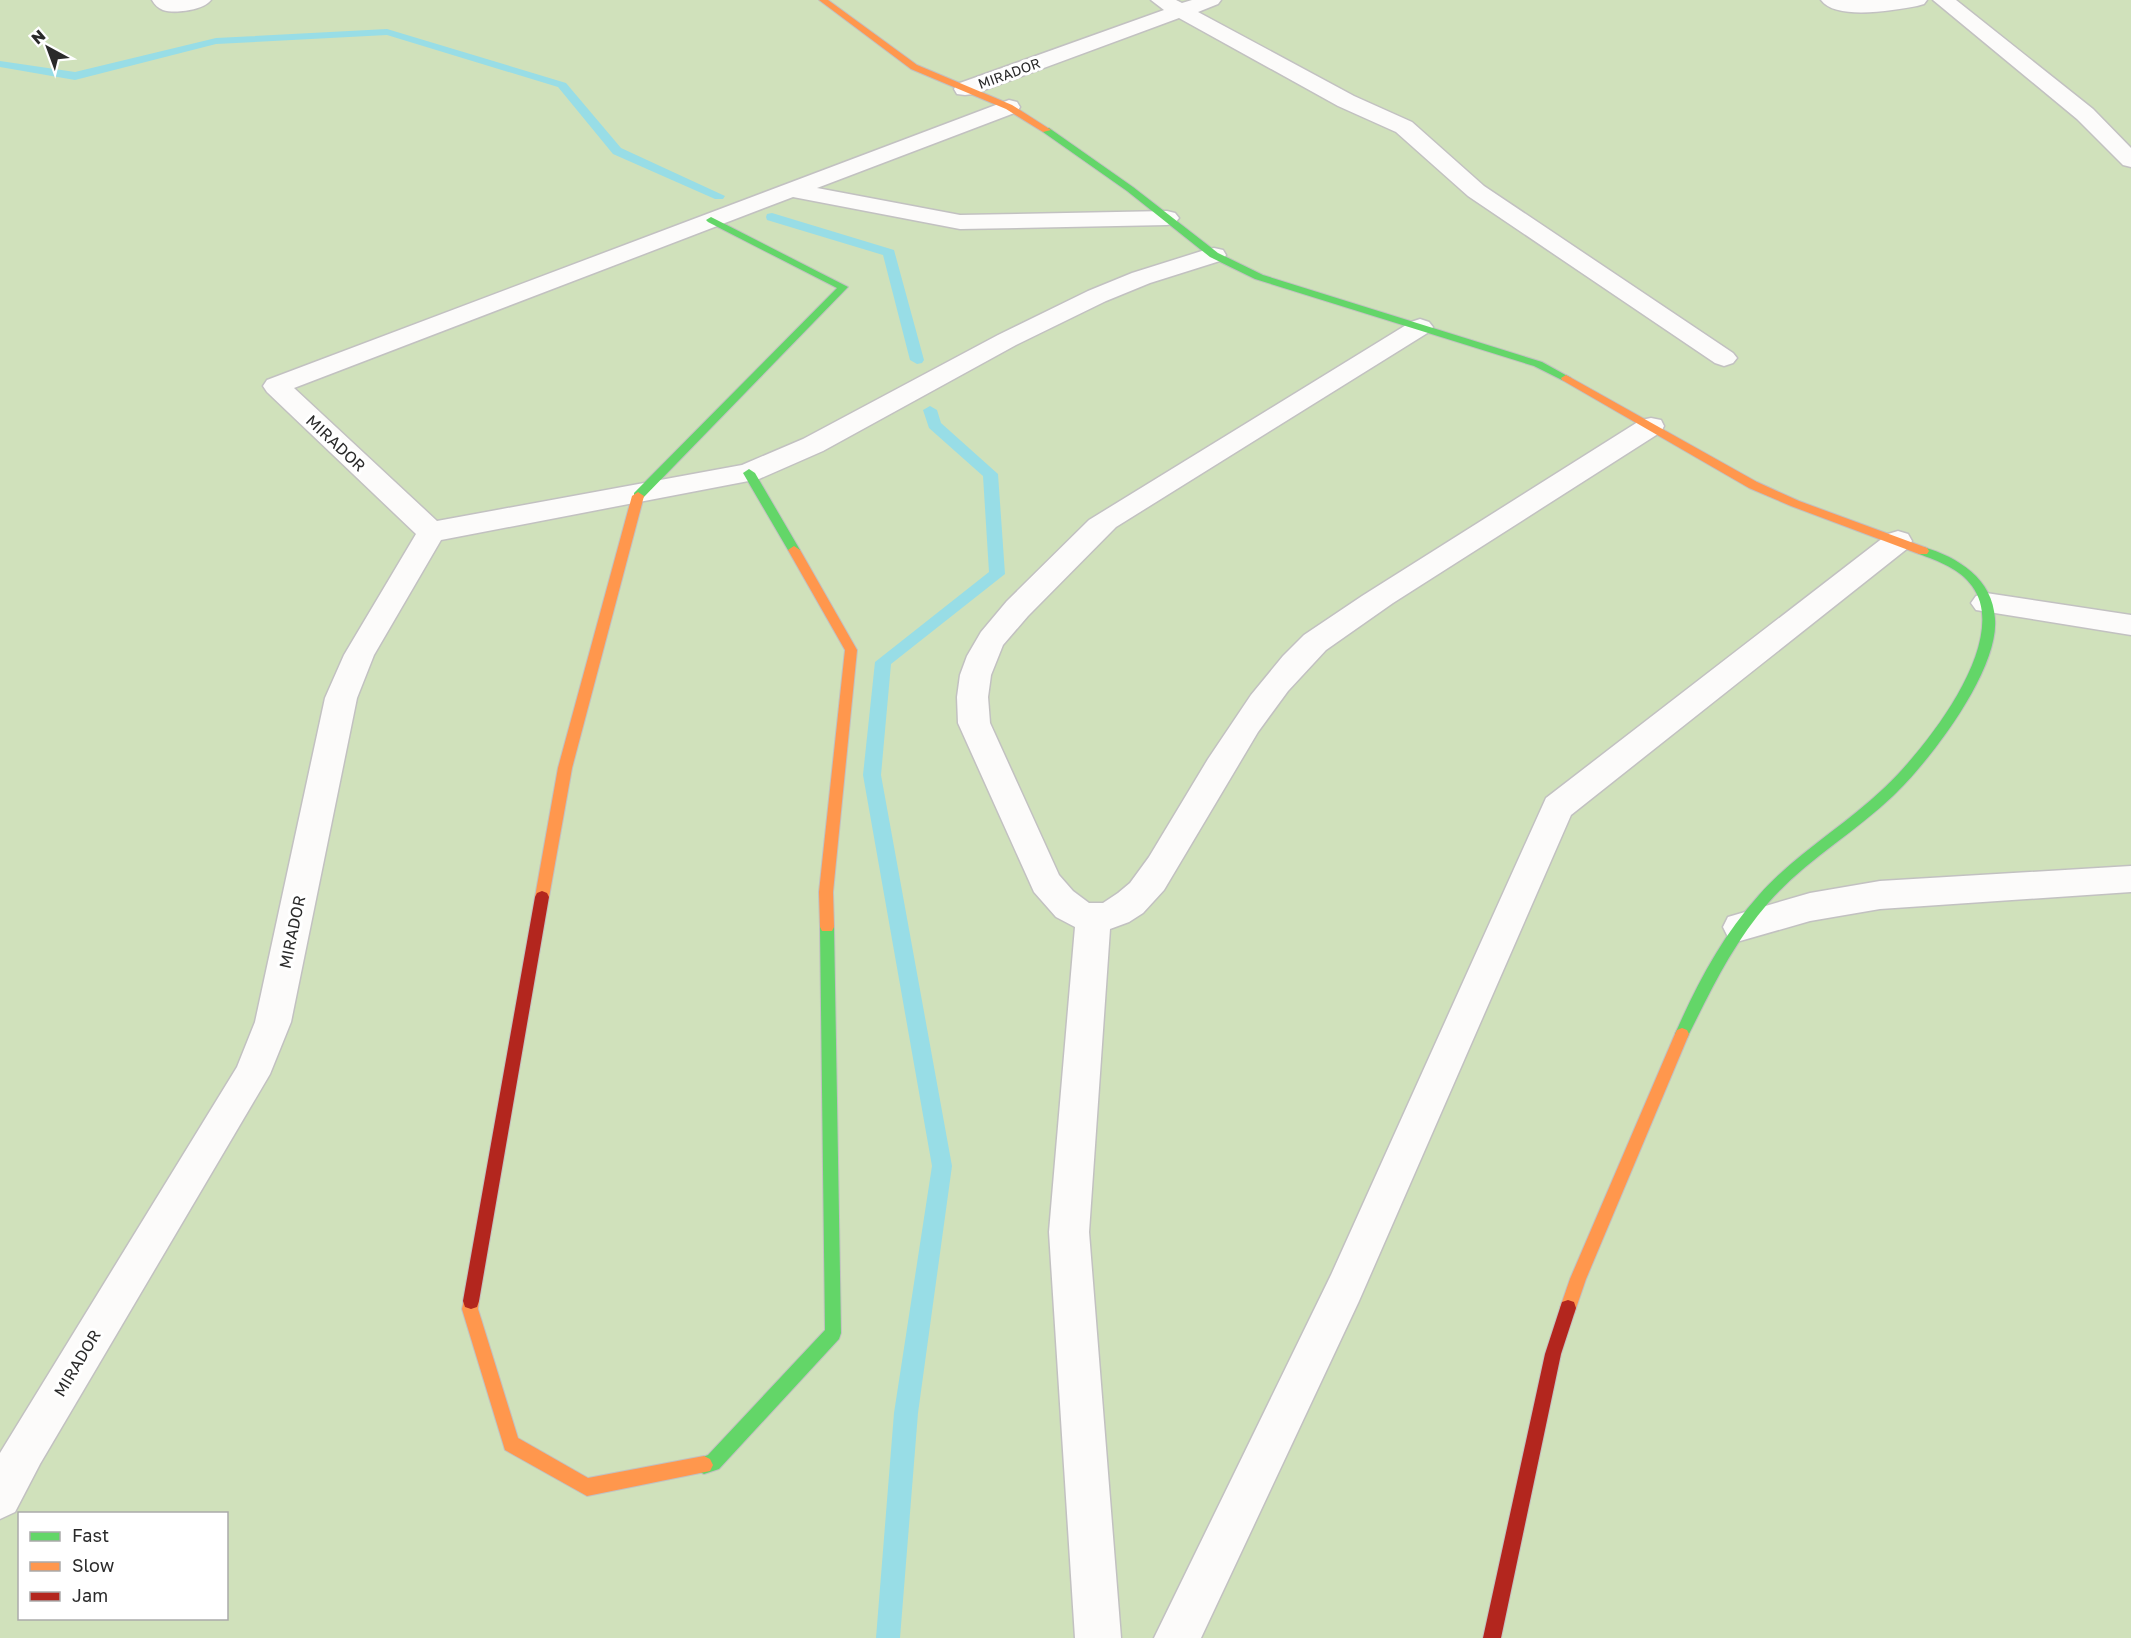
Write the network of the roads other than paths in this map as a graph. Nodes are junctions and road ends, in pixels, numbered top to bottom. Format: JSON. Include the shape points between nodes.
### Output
{"nodes":[{"id":1,"x":162,"y":0,"type":"edge"},
{"id":2,"x":201,"y":0,"type":"edge"},
{"id":3,"x":823,"y":0,"type":"edge"},
{"id":4,"x":1211,"y":0,"type":"edge"},
{"id":5,"x":1831,"y":0,"type":"edge"},
{"id":6,"x":1917,"y":0,"type":"edge"},
{"id":7,"x":1943,"y":0,"type":"edge"},
{"id":8,"x":1171,"y":5,"type":"edge"},
{"id":9,"x":965,"y":89,"type":"junction"},
{"id":10,"x":1009,"y":107,"type":"junction"},
{"id":11,"x":2131,"y":160,"type":"edge"},
{"id":12,"x":790,"y":190,"type":"junction"},
{"id":13,"x":1167,"y":218,"type":"junction"},
{"id":14,"x":711,"y":220,"type":"junction"},
{"id":15,"x":1214,"y":255,"type":"junction"},
{"id":16,"x":1420,"y":327,"type":"junction"},
{"id":17,"x":1724,"y":358,"type":"dead end"},
{"id":18,"x":1651,"y":426,"type":"junction"},
{"id":19,"x":749,"y":473,"type":"junction"},
{"id":20,"x":639,"y":493,"type":"junction"},
{"id":21,"x":431,"y":532,"type":"junction"},
{"id":22,"x":1898,"y":541,"type":"junction"},
{"id":23,"x":1986,"y":603,"type":"junction"},
{"id":24,"x":2131,"y":625,"type":"edge"},
{"id":25,"x":2131,"y":879,"type":"edge"},
{"id":26,"x":1093,"y":918,"type":"junction"},
{"id":27,"x":1740,"y":927,"type":"junction"},
{"id":28,"x":0,"y":1497,"type":"edge"},
{"id":29,"x":1098,"y":1638,"type":"edge"},
{"id":30,"x":1177,"y":1638,"type":"edge"},
{"id":31,"x":1492,"y":1638,"type":"edge"}],
"edges":[{"from":1,"to":2,"type":"street","via":[[167,5]]},
{"from":3,"to":9,"type":"street","name":"MIRADOR","via":[[914,67]]},
{"from":4,"to":8,"type":"street","name":"MIRADOR"},
{"from":5,"to":6,"type":"street","via":[[1860,6]]},
{"from":7,"to":11,"type":"street","via":[[2085,114]]},
{"from":8,"to":9,"type":"street","name":"MIRADOR"},
{"from":8,"to":17,"type":"street","via":[[1404,127],[1476,190]]},
{"from":9,"to":10,"type":"street"},
{"from":10,"to":12,"type":"street"},
{"from":10,"to":13,"type":"street"},
{"from":12,"to":13,"type":"street","via":[[960,222]]},
{"from":12,"to":14,"type":"street"},
{"from":13,"to":15,"type":"street"},
{"from":14,"to":20,"type":"street","via":[[843,288]]},
{"from":14,"to":21,"type":"street","name":"MIRADOR","via":[[276,386]]},
{"from":15,"to":16,"type":"street","via":[[1259,277]]},
{"from":15,"to":19,"type":"street","via":[[1097,296],[1007,339],[813,445]]},
{"from":16,"to":18,"type":"street","via":[[1538,364]]},
{"from":16,"to":26,"type":"street","via":[[1106,520],[994,633],[981,656],[971,697],[974,723],[1046,883],[1070,910]]},
{"from":18,"to":22,"type":"street","via":[[1792,504]]},
{"from":18,"to":26,"type":"street","via":[[1313,644],[1256,712],[1191,813],[1157,875],[1119,911]]},
{"from":19,"to":20,"type":"street"},
{"from":19,"to":20,"type":"street","via":[[851,650],[826,892],[833,1333],[713,1463],[587,1487],[511,1444],[470,1309],[565,768]]},
{"from":20,"to":21,"type":"street"},
{"from":21,"to":28,"type":"street","name":"MIRADOR","via":[[359,655],[341,698],[273,1022],[252,1074],[31,1439]]},
{"from":22,"to":23,"type":"street","via":[[1959,570],[1976,582]]},
{"from":22,"to":30,"type":"street","via":[[1558,807],[1345,1287]]},
{"from":23,"to":24,"type":"street"},
{"from":23,"to":27,"type":"street","via":[[1989,626],[1977,664],[1919,762],[1875,804],[1775,886]]},
{"from":25,"to":27,"type":"street","via":[[1880,895]]},
{"from":26,"to":29,"type":"street","via":[[1070,1232]]},
{"from":27,"to":31,"type":"street","via":[[1697,1000],[1578,1279],[1553,1354]]}]}
